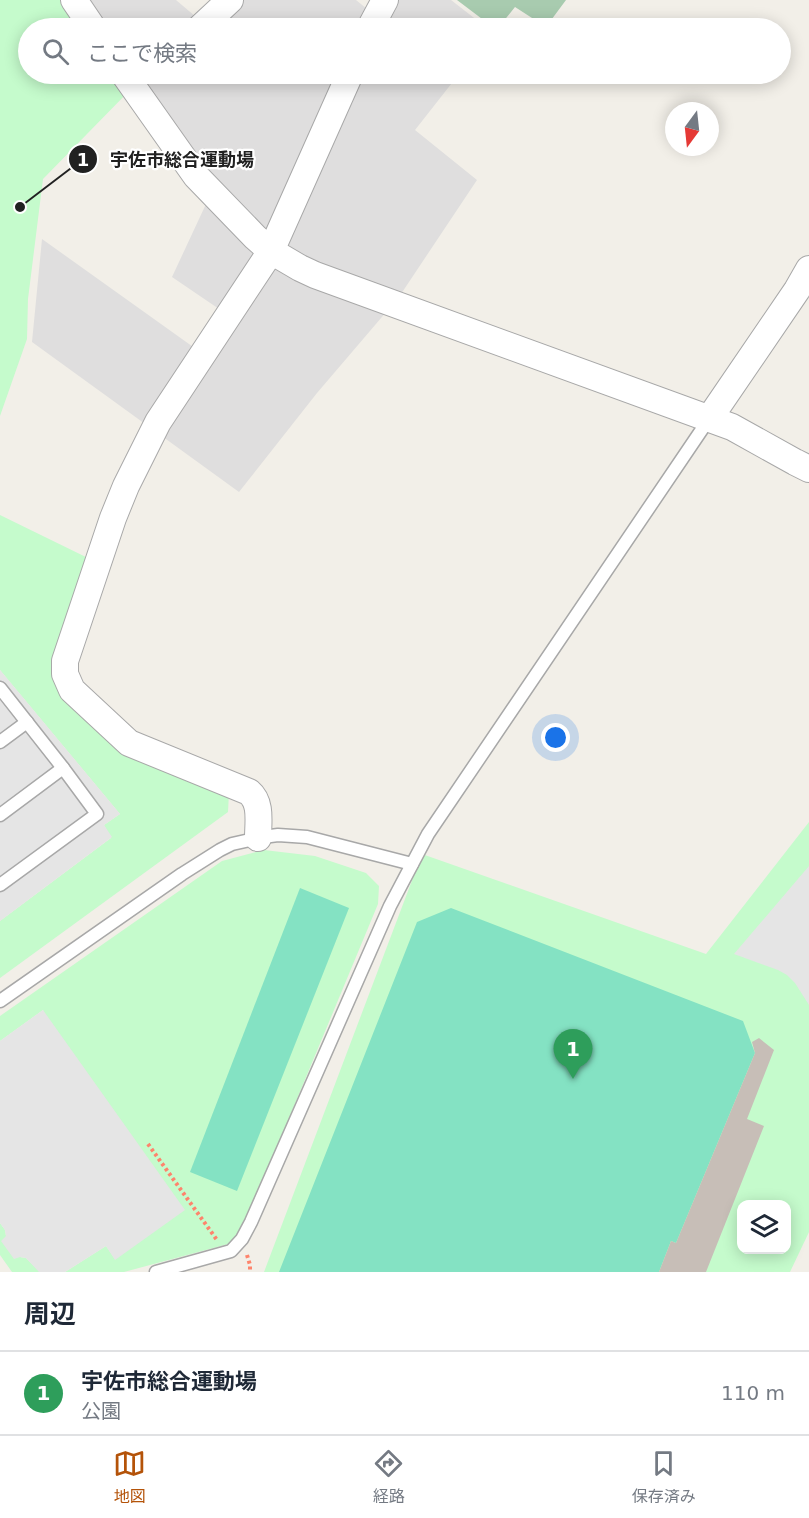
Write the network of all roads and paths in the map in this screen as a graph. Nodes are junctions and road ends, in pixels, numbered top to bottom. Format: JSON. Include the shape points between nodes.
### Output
{"nodes":[{"id":1,"x":74,"y":0,"type":"edge"},
{"id":2,"x":230,"y":0,"type":"edge"},
{"id":3,"x":86,"y":18,"type":"edge"},
{"id":4,"x":211,"y":18,"type":"edge"},
{"id":5,"x":140,"y":84,"type":"edge"},
{"id":6,"x":346,"y":84,"type":"edge"},
{"id":7,"x":271,"y":251,"type":"junction"},
{"id":8,"x":809,"y":269,"type":"edge"},
{"id":9,"x":709,"y":419,"type":"junction"},
{"id":10,"x":809,"y":469,"type":"edge"},
{"id":11,"x":0,"y":688,"type":"edge"},
{"id":12,"x":27,"y":722,"type":"junction"},
{"id":13,"x":0,"y":742,"type":"edge"},
{"id":14,"x":63,"y":768,"type":"junction"},
{"id":15,"x":0,"y":815,"type":"edge"},
{"id":16,"x":258,"y":838,"type":"junction"},
{"id":17,"x":412,"y":864,"type":"junction"},
{"id":18,"x":0,"y":885,"type":"edge"},
{"id":19,"x":0,"y":1001,"type":"edge"},
{"id":20,"x":148,"y":1144,"type":"dead end"},
{"id":21,"x":217,"y":1241,"type":"dead end"},
{"id":22,"x":156,"y":1272,"type":"edge"}],
"edges":[{"from":1,"to":3,"type":"street"},
{"from":2,"to":4,"type":"street"},
{"from":5,"to":7,"type":"street","via":[[196,176]]},
{"from":6,"to":7,"type":"street"},
{"from":7,"to":9,"type":"street","via":[[315,275]]},
{"from":7,"to":16,"type":"street","via":[[159,422],[126,486],[65,668],[72,690],[129,743],[255,797]]},
{"from":8,"to":9,"type":"street"},
{"from":9,"to":10,"type":"street","via":[[732,427]]},
{"from":9,"to":17,"type":"lane","via":[[428,834]]},
{"from":11,"to":12,"type":"lane"},
{"from":12,"to":13,"type":"lane"},
{"from":12,"to":14,"type":"lane"},
{"from":14,"to":15,"type":"lane"},
{"from":14,"to":18,"type":"lane","via":[[97,814]]},
{"from":16,"to":17,"type":"lane","via":[[307,837]]},
{"from":16,"to":19,"type":"lane","via":[[232,844],[182,874]]},
{"from":17,"to":22,"type":"lane","via":[[242,1239],[231,1251]]},
{"from":20,"to":21,"type":"path"}]}
